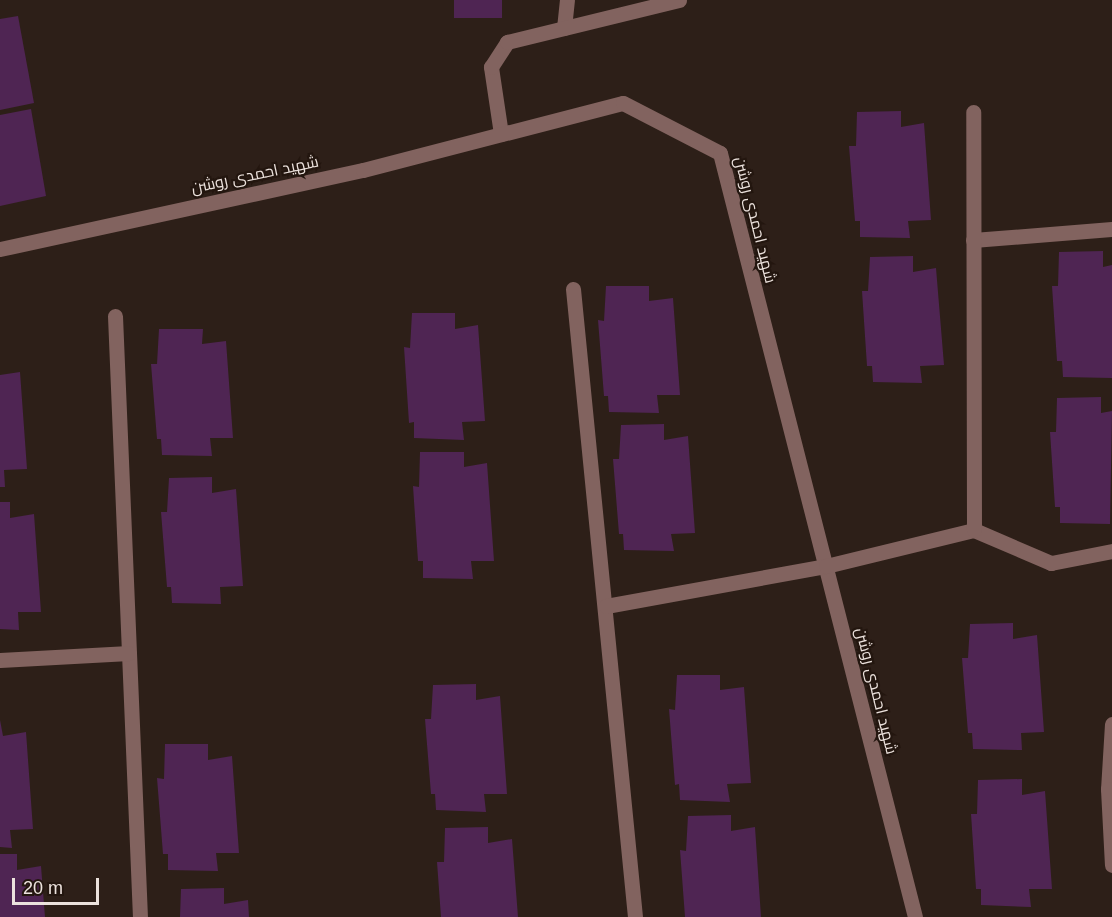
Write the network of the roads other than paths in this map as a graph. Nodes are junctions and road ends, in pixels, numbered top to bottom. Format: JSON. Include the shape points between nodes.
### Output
{"nodes":[{"id":1,"x":567,"y":0,"type":"edge"},
{"id":2,"x":679,"y":0,"type":"edge"},
{"id":3,"x":564,"y":28,"type":"junction"},
{"id":4,"x":973,"y":112,"type":"dead end"},
{"id":5,"x":501,"y":134,"type":"junction"},
{"id":6,"x":1112,"y":229,"type":"edge"},
{"id":7,"x":973,"y":240,"type":"junction"},
{"id":8,"x":0,"y":249,"type":"edge"},
{"id":9,"x":573,"y":289,"type":"dead end"},
{"id":10,"x":115,"y":316,"type":"dead end"},
{"id":11,"x":974,"y":530,"type":"junction"},
{"id":12,"x":1112,"y":551,"type":"edge"},
{"id":13,"x":826,"y":566,"type":"junction"},
{"id":14,"x":606,"y":606,"type":"junction"},
{"id":15,"x":129,"y":653,"type":"junction"},
{"id":16,"x":0,"y":660,"type":"edge"},
{"id":17,"x":1112,"y":724,"type":"edge"},
{"id":18,"x":1112,"y":865,"type":"edge"},
{"id":19,"x":140,"y":917,"type":"edge"},
{"id":20,"x":635,"y":917,"type":"edge"},
{"id":21,"x":915,"y":917,"type":"edge"}],
"edges":[{"from":1,"to":3,"type":"street"},
{"from":2,"to":3,"type":"street"},
{"from":3,"to":5,"type":"street","via":[[507,42],[497,54],[491,67]]},
{"from":4,"to":7,"type":"street"},
{"from":5,"to":8,"type":"street","name":"شهید احمدی روشن","via":[[363,170]]},
{"from":5,"to":13,"type":"street","name":"شهید احمدی روشن","via":[[623,103],[720,153]]},
{"from":6,"to":7,"type":"street"},
{"from":7,"to":11,"type":"street"},
{"from":9,"to":14,"type":"street"},
{"from":10,"to":15,"type":"street"},
{"from":11,"to":12,"type":"street","via":[[1051,563]]},
{"from":11,"to":13,"type":"street"},
{"from":13,"to":14,"type":"street"},
{"from":13,"to":21,"type":"street","name":"شهید احمدی روشن"},
{"from":14,"to":20,"type":"street"},
{"from":15,"to":16,"type":"street"},
{"from":15,"to":19,"type":"street"},
{"from":17,"to":18,"type":"street","via":[[1108,779]]}]}
